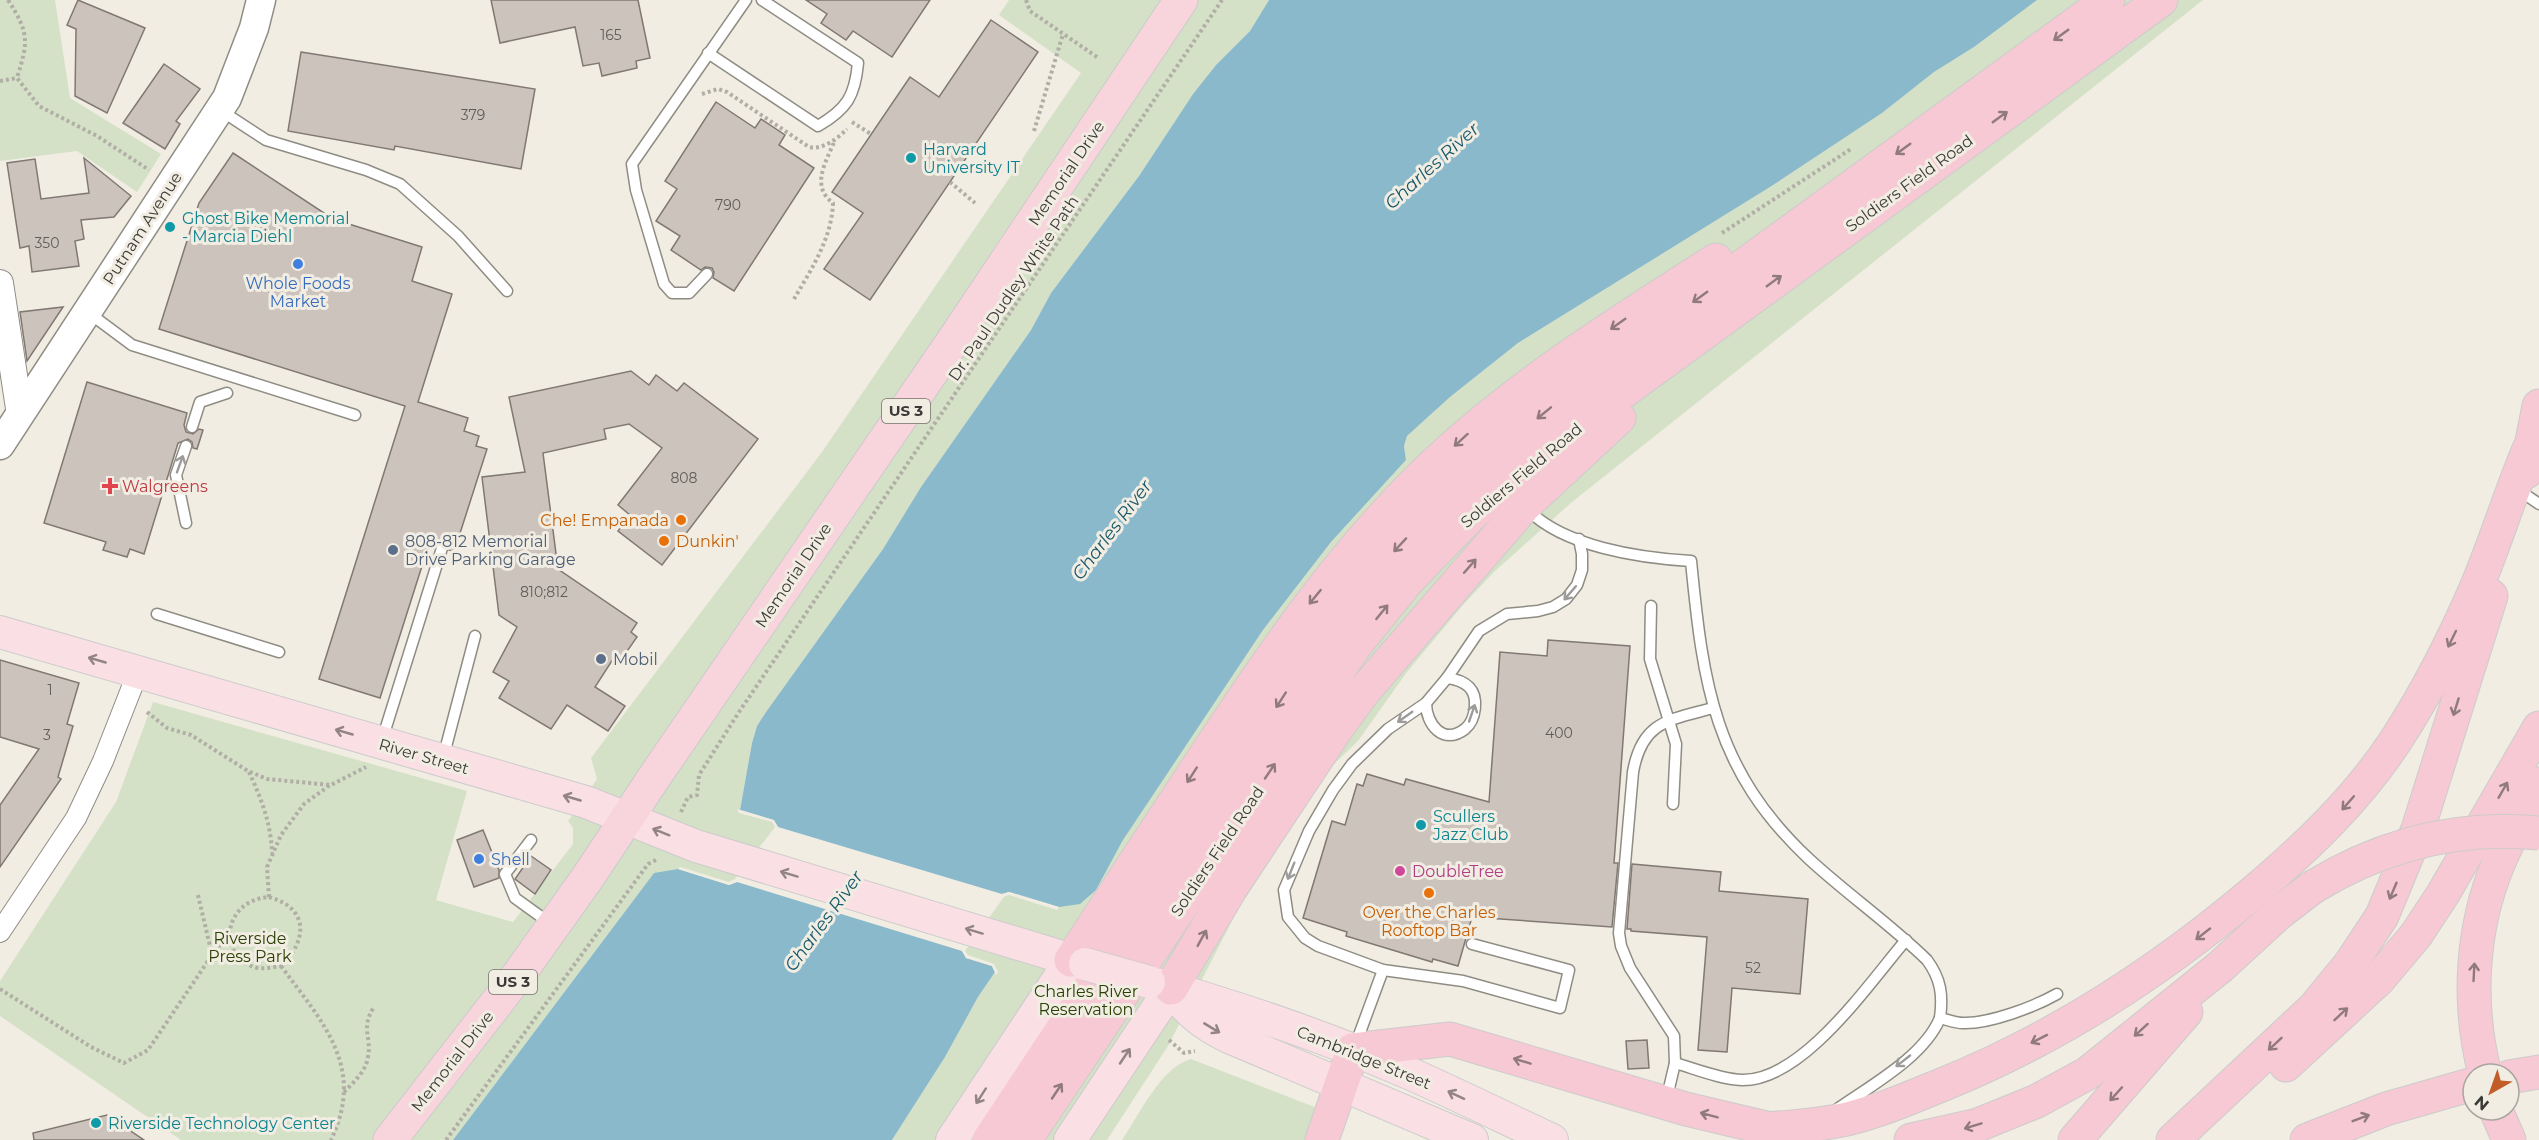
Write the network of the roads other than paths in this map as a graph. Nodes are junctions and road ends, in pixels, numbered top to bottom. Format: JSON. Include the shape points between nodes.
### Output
{"nodes":[{"id":1,"x":261,"y":0,"type":"edge"},
{"id":2,"x":746,"y":0,"type":"edge"},
{"id":3,"x":762,"y":0,"type":"edge"},
{"id":4,"x":1181,"y":0,"type":"edge"},
{"id":5,"x":2108,"y":0,"type":"edge"},
{"id":6,"x":2161,"y":0,"type":"edge"},
{"id":7,"x":708,"y":53,"type":"junction"},
{"id":8,"x":220,"y":110,"type":"junction"},
{"id":9,"x":1849,"y":189,"type":"junction"},
{"id":10,"x":707,"y":274,"type":"dead end"},
{"id":11,"x":0,"y":283,"type":"edge"},
{"id":12,"x":507,"y":291,"type":"dead end"},
{"id":13,"x":87,"y":312,"type":"junction"},
{"id":14,"x":1710,"y":328,"type":"junction"},
{"id":15,"x":227,"y":393,"type":"dead end"},
{"id":16,"x":2539,"y":406,"type":"edge"},
{"id":17,"x":20,"y":415,"type":"junction"},
{"id":18,"x":355,"y":415,"type":"dead end"},
{"id":19,"x":192,"y":427,"type":"dead end"},
{"id":20,"x":0,"y":446,"type":"edge"},
{"id":21,"x":186,"y":446,"type":"dead end"},
{"id":22,"x":2529,"y":449,"type":"junction"},
{"id":23,"x":2531,"y":498,"type":"edge"},
{"id":24,"x":1524,"y":506,"type":"junction"},
{"id":25,"x":186,"y":523,"type":"dead end"},
{"id":26,"x":1579,"y":539,"type":"junction"},
{"id":27,"x":442,"y":548,"type":"dead end"},
{"id":28,"x":1651,"y":606,"type":"dead end"},
{"id":29,"x":157,"y":614,"type":"dead end"},
{"id":30,"x":0,"y":632,"type":"edge"},
{"id":31,"x":475,"y":636,"type":"dead end"},
{"id":32,"x":279,"y":652,"type":"dead end"},
{"id":33,"x":138,"y":672,"type":"junction"},
{"id":34,"x":1448,"y":678,"type":"junction"},
{"id":35,"x":1426,"y":703,"type":"junction"},
{"id":36,"x":1713,"y":708,"type":"junction"},
{"id":37,"x":1671,"y":720,"type":"junction"},
{"id":38,"x":2539,"y":728,"type":"edge"},
{"id":39,"x":375,"y":754,"type":"junction"},
{"id":40,"x":442,"y":761,"type":"junction"},
{"id":41,"x":2539,"y":784,"type":"edge"},
{"id":42,"x":1673,"y":804,"type":"dead end"},
{"id":43,"x":627,"y":819,"type":"junction"},
{"id":44,"x":2539,"y":833,"type":"edge"},
{"id":45,"x":531,"y":840,"type":"dead end"},
{"id":46,"x":845,"y":891,"type":"joint"},
{"id":47,"x":554,"y":926,"type":"junction"},
{"id":48,"x":0,"y":932,"type":"edge"},
{"id":49,"x":1906,"y":940,"type":"junction"},
{"id":50,"x":1472,"y":944,"type":"dead end"},
{"id":51,"x":1078,"y":962,"type":"junction"},
{"id":52,"x":2220,"y":967,"type":"junction"},
{"id":53,"x":1383,"y":970,"type":"junction"},
{"id":54,"x":1160,"y":985,"type":"junction"},
{"id":55,"x":2057,"y":994,"type":"dead end"},
{"id":56,"x":1940,"y":1018,"type":"junction"},
{"id":57,"x":1353,"y":1050,"type":"junction"},
{"id":58,"x":2483,"y":1062,"type":"edge"},
{"id":59,"x":1675,"y":1063,"type":"junction"},
{"id":60,"x":2539,"y":1072,"type":"edge"},
{"id":61,"x":2521,"y":1075,"type":"edge"},
{"id":62,"x":1340,"y":1086,"type":"junction"},
{"id":63,"x":2461,"y":1087,"type":"edge"},
{"id":64,"x":1665,"y":1103,"type":"junction"},
{"id":65,"x":2501,"y":1122,"type":"edge"},
{"id":66,"x":1819,"y":1133,"type":"edge"},
{"id":67,"x":390,"y":1140,"type":"edge"},
{"id":68,"x":952,"y":1140,"type":"edge"},
{"id":69,"x":989,"y":1140,"type":"edge"},
{"id":70,"x":1025,"y":1140,"type":"edge"},
{"id":71,"x":1070,"y":1140,"type":"edge"},
{"id":72,"x":1322,"y":1140,"type":"edge"},
{"id":73,"x":1472,"y":1140,"type":"edge"},
{"id":74,"x":1552,"y":1140,"type":"edge"},
{"id":75,"x":1911,"y":1140,"type":"edge"},
{"id":76,"x":2075,"y":1140,"type":"edge"},
{"id":77,"x":2173,"y":1140,"type":"edge"},
{"id":78,"x":2206,"y":1140,"type":"edge"},
{"id":79,"x":2307,"y":1140,"type":"edge"},
{"id":80,"x":2509,"y":1140,"type":"edge"}],
"edges":[{"from":1,"to":8,"type":"main road","name":"Putnam Avenue","via":[[240,65]]},
{"from":2,"to":7,"type":"lane"},
{"from":3,"to":7,"type":"lane","via":[[858,63],[856,84],[836,116],[818,126]]},
{"from":4,"to":43,"type":"highway","name":"Memorial Drive","number":"US 3","via":[[956,338]]},
{"from":5,"to":9,"type":"highway","name":"Soldiers Field Road","one_way":true},
{"from":14,"to":6,"type":"highway","name":"Soldiers Field Road","one_way":true},
{"from":7,"to":10,"type":"lane","via":[[632,164],[664,284],[672,292],[689,293]]},
{"from":8,"to":12,"type":"lane","via":[[266,140],[400,184],[458,236]]},
{"from":8,"to":13,"type":"main road","name":"Putnam Avenue"},
{"from":9,"to":51,"type":"highway","one_way":true,"via":[[1740,245],[1637,310],[1507,402],[1423,475],[1369,532],[1291,628]]},
{"from":9,"to":69,"type":"highway","name":"Soldiers Field Road","one_way":true,"via":[[1555,404],[1465,480],[1397,547],[1293,682]]},
{"from":11,"to":17,"type":"street"},
{"from":13,"to":17,"type":"main road","name":"Putnam Avenue"},
{"from":13,"to":18,"type":"lane","via":[[132,345]]},
{"from":14,"to":24,"type":"highway"},
{"from":70,"to":14,"type":"highway","name":"Soldiers Field Road","one_way":true,"via":[[1330,681],[1408,580],[1518,473]]},
{"from":15,"to":19,"type":"lane","via":[[200,402]]},
{"from":16,"to":22,"type":"highway"},
{"from":17,"to":20,"type":"main road","name":"Putnam Avenue"},
{"from":25,"to":21,"type":"lane","one_way":true,"via":[[176,475]]},
{"from":22,"to":23,"type":"highway"},
{"from":22,"to":66,"type":"highway","one_way":true,"via":[[2477,585],[2426,690],[2367,780],[2303,849],[2190,945],[2073,1021],[2001,1058]]},
{"from":23,"to":77,"type":"highway","one_way":true,"via":[[2418,829],[2382,916],[2346,971],[2314,1008]]},
{"from":24,"to":26,"type":"lane","via":[[1544,523]]},
{"from":54,"to":24,"type":"highway","one_way":true,"via":[[1231,888],[1351,709]]},
{"from":26,"to":34,"type":"lane","one_way":true,"via":[[1582,570],[1566,599],[1553,607],[1507,614],[1492,621],[1479,632]]},
{"from":26,"to":36,"type":"lane","via":[[1633,555],[1691,561],[1701,656]]},
{"from":27,"to":39,"type":"lane"},
{"from":28,"to":37,"type":"lane","via":[[1650,659]]},
{"from":29,"to":32,"type":"lane"},
{"from":33,"to":30,"type":"main road","name":"River Street","one_way":true},
{"from":31,"to":40,"type":"lane"},
{"from":39,"to":33,"type":"main road","name":"River Street","one_way":true},
{"from":33,"to":48,"type":"street","via":[[76,818]]},
{"from":34,"to":35,"type":"lane"},
{"from":35,"to":34,"type":"lane","one_way":true,"via":[[1431,725],[1442,733],[1465,729],[1476,703],[1470,688]]},
{"from":35,"to":53,"type":"lane","one_way":true,"via":[[1388,729],[1346,773],[1309,831],[1284,890],[1288,917],[1305,938]]},
{"from":36,"to":37,"type":"lane"},
{"from":36,"to":49,"type":"lane","via":[[1736,765],[1772,820],[1826,874]]},
{"from":37,"to":42,"type":"lane","via":[[1676,750]]},
{"from":37,"to":59,"type":"lane","via":[[1649,732],[1635,759],[1619,933],[1630,968],[1674,1036]]},
{"from":78,"to":38,"type":"highway","one_way":true,"via":[[2372,986],[2406,948],[2443,894]]},
{"from":39,"to":40,"type":"main road","name":"River Street"},
{"from":43,"to":40,"type":"main road","name":"River Street","one_way":true,"via":[[586,802]]},
{"from":58,"to":41,"type":"highway","one_way":true,"via":[[2476,1030],[2475,960],[2485,902],[2500,861]]},
{"from":46,"to":43,"type":"main road","name":"River Street","one_way":true,"via":[[696,846]]},
{"from":43,"to":47,"type":"highway","name":"Memorial Drive","number":"US 3"},
{"from":44,"to":52,"type":"highway","bridge":true,"via":[[2471,833],[2412,842],[2364,860],[2313,887]]},
{"from":45,"to":47,"type":"lane","via":[[505,874],[515,898]]},
{"from":51,"to":46,"type":"main road","name":"Cambridge Street","one_way":true},
{"from":47,"to":67,"type":"highway","name":"Memorial Drive","number":"US 3"},
{"from":49,"to":56,"type":"lane","via":[[1927,960],[1940,980]]},
{"from":49,"to":59,"type":"lane","via":[[1827,1031],[1789,1065],[1765,1076],[1743,1080]]},
{"from":50,"to":53,"type":"lane","via":[[1569,970],[1560,1008],[1463,981]]},
{"from":51,"to":54,"type":"main road","name":"Cambridge Street","bridge":true},
{"from":51,"to":68,"type":"main road","one_way":true},
{"from":52,"to":75,"type":"highway","one_way":true,"via":[[2072,1083],[1978,1125]]},
{"from":52,"to":76,"type":"highway","one_way":true,"via":[[2171,1031]]},
{"from":53,"to":57,"type":"lane"},
{"from":54,"to":57,"type":"main road","name":"Cambridge Street"},
{"from":54,"to":62,"type":"main road","one_way":true,"via":[[1207,1026]]},
{"from":71,"to":54,"type":"main road","one_way":true},
{"from":55,"to":56,"type":"lane","via":[[1979,1022]]},
{"from":56,"to":66,"type":"lane","one_way":true,"via":[[1931,1036]]},
{"from":57,"to":62,"type":"highway"},
{"from":64,"to":57,"type":"highway","one_way":true,"via":[[1450,1039]]},
{"from":74,"to":57,"type":"main road","name":"Cambridge Street","one_way":true},
{"from":59,"to":64,"type":"lane"},
{"from":60,"to":61,"type":"highway"},
{"from":62,"to":72,"type":"highway"},
{"from":62,"to":73,"type":"main road"},
{"from":79,"to":63,"type":"highway","one_way":true,"via":[[2386,1109]]},
{"from":66,"to":64,"type":"highway","one_way":true,"via":[[1766,1130]]},
{"from":65,"to":80,"type":"highway"}]}
